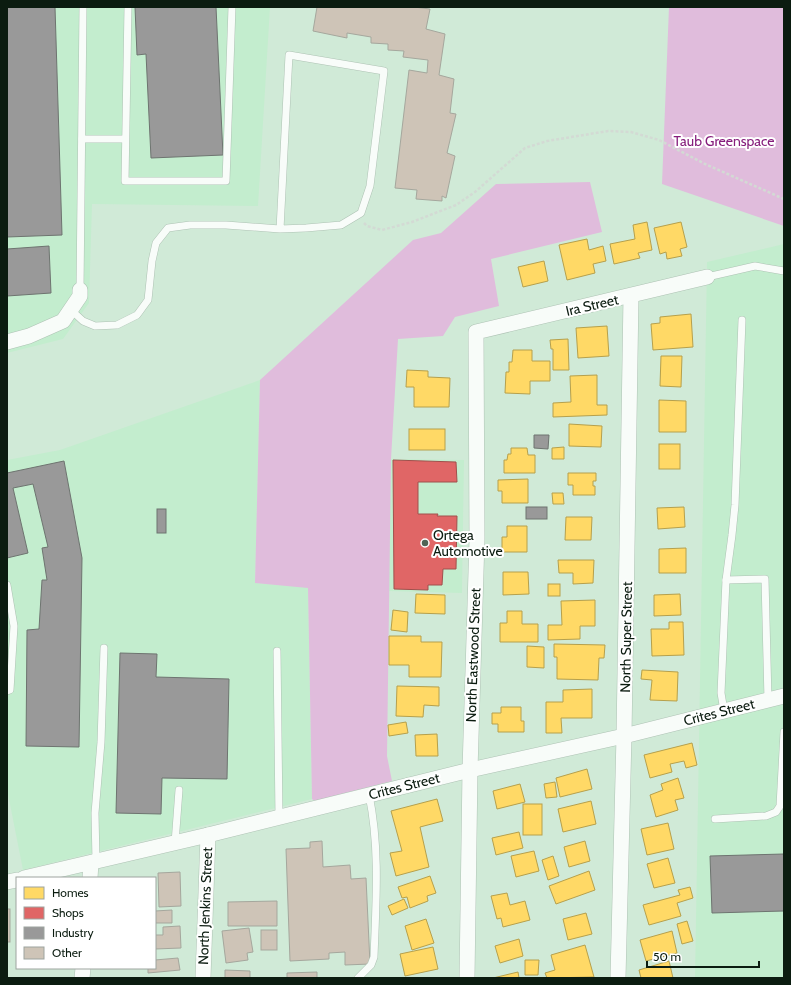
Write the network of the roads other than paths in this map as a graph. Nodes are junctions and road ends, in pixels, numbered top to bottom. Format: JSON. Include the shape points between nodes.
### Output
{"nodes":[{"id":1,"x":83,"y":7,"type":"edge"},
{"id":2,"x":128,"y":7,"type":"edge"},
{"id":3,"x":232,"y":7,"type":"edge"},
{"id":4,"x":82,"y":139,"type":"junction"},
{"id":5,"x":125,"y":139,"type":"junction"},
{"id":6,"x":280,"y":229,"type":"junction"},
{"id":7,"x":784,"y":271,"type":"edge"},
{"id":8,"x":707,"y":277,"type":"joint"},
{"id":9,"x":80,"y":290,"type":"joint"},
{"id":10,"x":631,"y":296,"type":"junction"},
{"id":11,"x":71,"y":310,"type":"junction"},
{"id":12,"x":742,"y":320,"type":"dead end"},
{"id":13,"x":476,"y":332,"type":"joint"},
{"id":14,"x":7,"y":342,"type":"edge"},
{"id":15,"x":726,"y":580,"type":"junction"},
{"id":16,"x":7,"y":585,"type":"edge"},
{"id":17,"x":104,"y":648,"type":"dead end"},
{"id":18,"x":277,"y":651,"type":"dead end"},
{"id":19,"x":7,"y":691,"type":"edge"},
{"id":20,"x":784,"y":696,"type":"edge"},
{"id":21,"x":768,"y":700,"type":"junction"},
{"id":22,"x":724,"y":711,"type":"junction"},
{"id":23,"x":784,"y":732,"type":"edge"},
{"id":24,"x":624,"y":736,"type":"junction"},
{"id":25,"x":470,"y":770,"type":"junction"},
{"id":26,"x":179,"y":790,"type":"dead end"},
{"id":27,"x":369,"y":795,"type":"junction"},
{"id":28,"x":279,"y":817,"type":"junction"},
{"id":29,"x":715,"y":819,"type":"dead end"},
{"id":30,"x":208,"y":835,"type":"junction"},
{"id":31,"x":175,"y":843,"type":"junction"},
{"id":32,"x":93,"y":862,"type":"junction"},
{"id":33,"x":28,"y":877,"type":"edge"},
{"id":34,"x":90,"y":877,"type":"edge"},
{"id":35,"x":202,"y":978,"type":"edge"},
{"id":36,"x":358,"y":978,"type":"edge"},
{"id":37,"x":467,"y":978,"type":"edge"},
{"id":38,"x":618,"y":978,"type":"edge"}],
"edges":[{"from":1,"to":4,"type":"lane"},
{"from":2,"to":5,"type":"lane"},
{"from":3,"to":5,"type":"lane","via":[[226,181],[125,180]]},
{"from":4,"to":5,"type":"lane"},
{"from":4,"to":9,"type":"lane"},
{"from":6,"to":6,"type":"lane","via":[[341,225],[361,213],[370,186],[384,72],[289,55]]},
{"from":6,"to":11,"type":"lane","via":[[226,225],[168,228],[156,243],[148,300],[137,315],[117,325],[95,326],[83,321]]},
{"from":7,"to":8,"type":"lane","via":[[755,266]]},
{"from":8,"to":10,"type":"street","name":"Ira Street"},
{"from":9,"to":11,"type":"street","via":[[80,296]]},
{"from":10,"to":13,"type":"street","name":"Ira Street"},
{"from":10,"to":24,"type":"street","name":"North Super Street"},
{"from":11,"to":14,"type":"street","via":[[63,321],[29,336]]},
{"from":12,"to":15,"type":"lane","via":[[735,505]]},
{"from":13,"to":25,"type":"street","name":"North Eastwood Street","via":[[477,539]]},
{"from":15,"to":21,"type":"lane","via":[[765,579]]},
{"from":15,"to":22,"type":"lane","via":[[721,693]]},
{"from":16,"to":19,"type":"lane","via":[[14,626],[10,690]]},
{"from":17,"to":32,"type":"lane"},
{"from":18,"to":28,"type":"lane"},
{"from":20,"to":21,"type":"street","name":"Crites Street"},
{"from":21,"to":22,"type":"street","name":"Crites Street"},
{"from":22,"to":24,"type":"street","name":"Crites Street"},
{"from":23,"to":29,"type":"lane","via":[[780,806],[776,812],[766,816]]},
{"from":24,"to":25,"type":"street","name":"Crites Street"},
{"from":24,"to":38,"type":"street","name":"North Super Street"},
{"from":25,"to":27,"type":"street","name":"Crites Street"},
{"from":25,"to":37,"type":"street","name":"North Eastwood Street"},
{"from":26,"to":31,"type":"lane"},
{"from":27,"to":28,"type":"street","name":"Crites Street"},
{"from":27,"to":36,"type":"lane","via":[[374,814],[374,957],[371,965]]},
{"from":28,"to":30,"type":"street","name":"Crites Street"},
{"from":30,"to":31,"type":"street","name":"Crites Street"},
{"from":30,"to":35,"type":"street","name":"North Jenkins Street"},
{"from":31,"to":32,"type":"street","name":"Crites Street"},
{"from":32,"to":33,"type":"street","name":"Crites Street"},
{"from":32,"to":34,"type":"street"}]}
